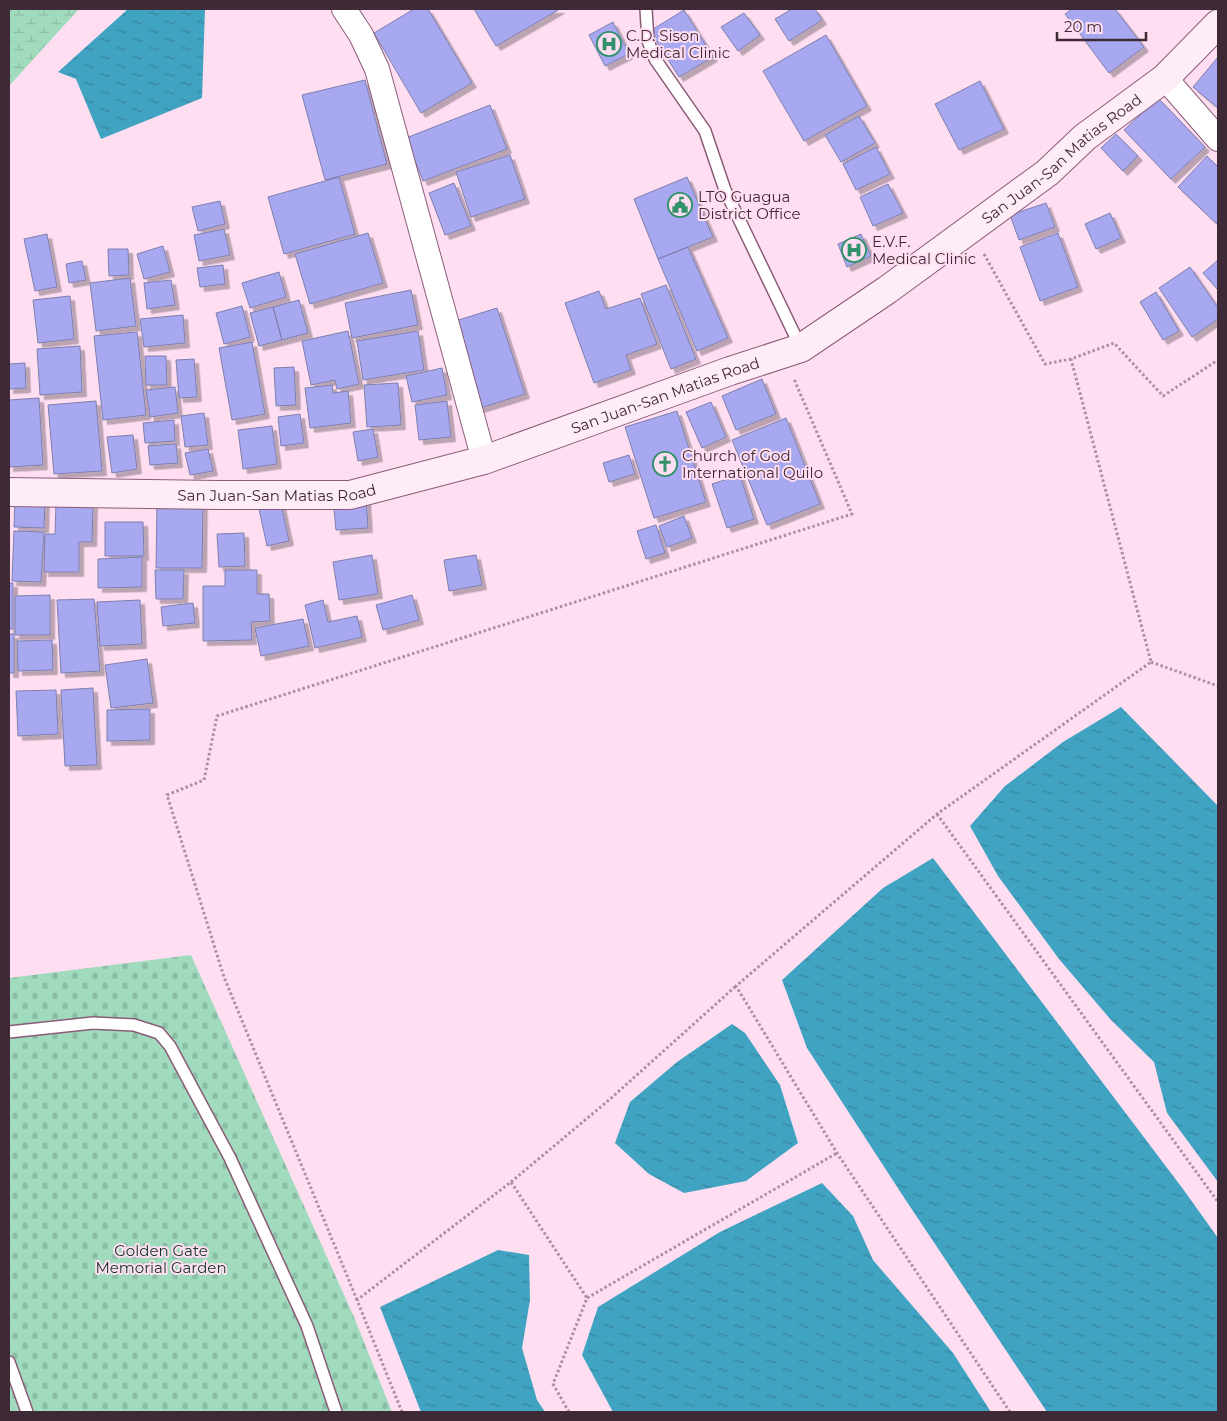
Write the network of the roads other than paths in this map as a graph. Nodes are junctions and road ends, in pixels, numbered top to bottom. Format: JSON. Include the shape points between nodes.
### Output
{"nodes":[{"id":1,"x":344,"y":9,"type":"edge"},
{"id":2,"x":646,"y":9,"type":"edge"},
{"id":3,"x":1218,"y":24,"type":"edge"},
{"id":4,"x":1165,"y":78,"type":"junction"},
{"id":5,"x":1218,"y":138,"type":"edge"},
{"id":6,"x":796,"y":359,"type":"junction"},
{"id":7,"x":484,"y":460,"type":"junction"},
{"id":8,"x":9,"y":492,"type":"edge"},
{"id":9,"x":9,"y":1032,"type":"edge"},
{"id":10,"x":9,"y":1362,"type":"edge"},
{"id":11,"x":27,"y":1412,"type":"edge"},
{"id":12,"x":336,"y":1412,"type":"edge"}],
"edges":[{"from":1,"to":7,"type":"street","via":[[377,69]]},
{"from":2,"to":6,"type":"lane","via":[[648,41],[655,60],[705,131],[725,190]]},
{"from":3,"to":4,"type":"street","name":"San Juan-San Matias Road"},
{"from":4,"to":5,"type":"street"},
{"from":4,"to":6,"type":"street","name":"San Juan-San Matias Road","via":[[1085,137],[1047,173]]},
{"from":6,"to":7,"type":"street","name":"San Juan-San Matias Road","via":[[730,371]]},
{"from":7,"to":8,"type":"street","name":"San Juan-San Matias Road","via":[[350,495]]},
{"from":9,"to":12,"type":"lane","via":[[93,1023],[134,1025],[158,1033],[170,1046],[230,1158],[307,1326]]},
{"from":10,"to":11,"type":"lane"}]}
